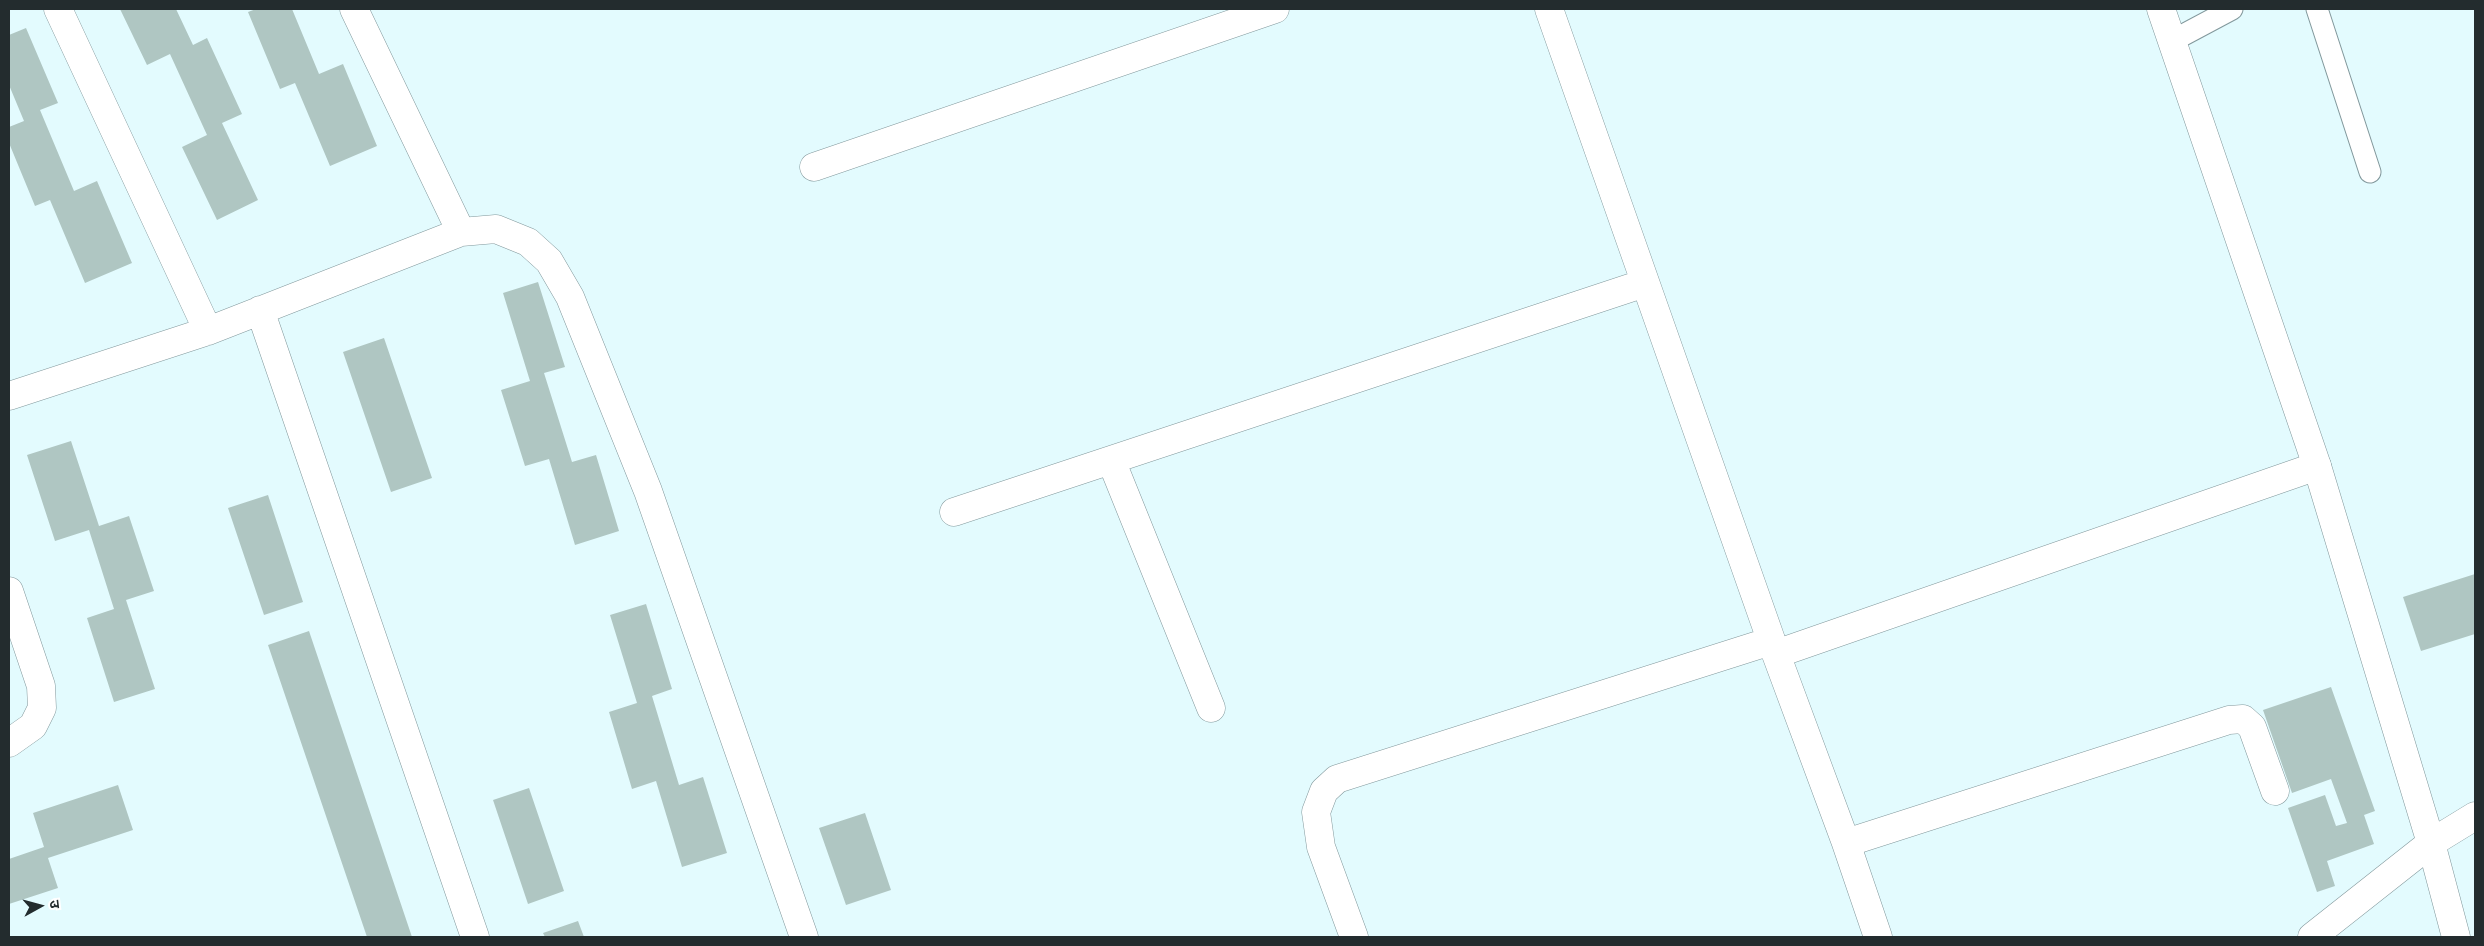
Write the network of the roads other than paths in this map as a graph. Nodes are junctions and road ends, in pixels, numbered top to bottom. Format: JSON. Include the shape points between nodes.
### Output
{"nodes":[{"id":1,"x":58,"y":9,"type":"edge"},
{"id":2,"x":354,"y":9,"type":"edge"},
{"id":3,"x":1275,"y":9,"type":"edge"},
{"id":4,"x":1549,"y":9,"type":"edge"},
{"id":5,"x":2161,"y":9,"type":"edge"},
{"id":6,"x":2232,"y":9,"type":"edge"},
{"id":7,"x":2318,"y":9,"type":"edge"},
{"id":8,"x":2172,"y":41,"type":"junction"},
{"id":9,"x":814,"y":167,"type":"dead end"},
{"id":10,"x":2370,"y":172,"type":"dead end"},
{"id":11,"x":461,"y":232,"type":"junction"},
{"id":12,"x":1646,"y":283,"type":"junction"},
{"id":13,"x":260,"y":310,"type":"junction"},
{"id":14,"x":208,"y":331,"type":"junction"},
{"id":15,"x":9,"y":396,"type":"edge"},
{"id":16,"x":1111,"y":460,"type":"junction"},
{"id":17,"x":2317,"y":466,"type":"junction"},
{"id":18,"x":954,"y":512,"type":"dead end"},
{"id":19,"x":9,"y":591,"type":"edge"},
{"id":20,"x":1774,"y":648,"type":"junction"},
{"id":21,"x":1211,"y":708,"type":"dead end"},
{"id":22,"x":9,"y":743,"type":"edge"},
{"id":23,"x":2275,"y":791,"type":"dead end"},
{"id":24,"x":2475,"y":816,"type":"edge"},
{"id":25,"x":1846,"y":843,"type":"junction"},
{"id":26,"x":2431,"y":843,"type":"junction"},
{"id":27,"x":475,"y":937,"type":"edge"},
{"id":28,"x":804,"y":937,"type":"edge"},
{"id":29,"x":1354,"y":937,"type":"edge"},
{"id":30,"x":1878,"y":937,"type":"edge"},
{"id":31,"x":2312,"y":937,"type":"edge"},
{"id":32,"x":2456,"y":937,"type":"edge"}],
"edges":[{"from":1,"to":14,"type":"street"},
{"from":2,"to":11,"type":"street"},
{"from":3,"to":9,"type":"street"},
{"from":4,"to":12,"type":"street"},
{"from":5,"to":8,"type":"street"},
{"from":6,"to":8,"type":"lane"},
{"from":7,"to":10,"type":"lane"},
{"from":8,"to":17,"type":"street"},
{"from":11,"to":13,"type":"street"},
{"from":11,"to":28,"type":"street","via":[[496,230],[528,242],[549,261],[570,297],[648,491]]},
{"from":12,"to":16,"type":"street"},
{"from":12,"to":20,"type":"street"},
{"from":13,"to":14,"type":"street"},
{"from":13,"to":27,"type":"street"},
{"from":14,"to":15,"type":"street"},
{"from":16,"to":18,"type":"street"},
{"from":16,"to":21,"type":"street"},
{"from":17,"to":20,"type":"street"},
{"from":17,"to":26,"type":"street"},
{"from":19,"to":22,"type":"street","via":[[41,686],[42,708],[33,726]]},
{"from":20,"to":25,"type":"street"},
{"from":20,"to":29,"type":"street","via":[[1337,779],[1324,791],[1316,812],[1321,847]]},
{"from":23,"to":25,"type":"street","via":[[2252,727],[2243,719],[2229,720]]},
{"from":24,"to":26,"type":"street"},
{"from":25,"to":30,"type":"street"},
{"from":26,"to":31,"type":"street"},
{"from":26,"to":32,"type":"street"}]}
